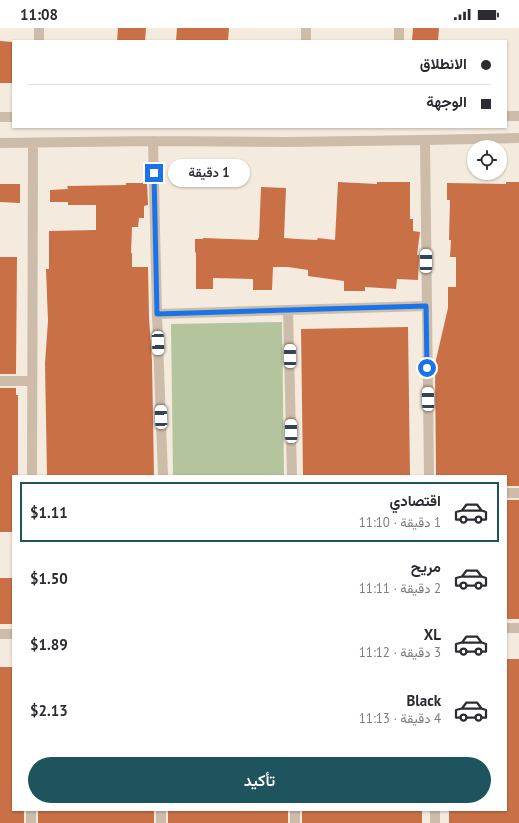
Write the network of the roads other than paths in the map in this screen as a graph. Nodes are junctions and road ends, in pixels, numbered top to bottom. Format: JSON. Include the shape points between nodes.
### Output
{"nodes":[{"id":1,"x":39,"y":28,"type":"edge"},
{"id":2,"x":306,"y":28,"type":"edge"},
{"id":3,"x":399,"y":28,"type":"edge"},
{"id":4,"x":39,"y":40,"type":"edge"},
{"id":5,"x":306,"y":40,"type":"edge"},
{"id":6,"x":399,"y":40,"type":"edge"},
{"id":7,"x":507,"y":116,"type":"edge"},
{"id":8,"x":519,"y":116,"type":"edge"},
{"id":9,"x":0,"y":117,"type":"edge"},
{"id":10,"x":12,"y":117,"type":"edge"},
{"id":11,"x":519,"y":138,"type":"edge"},
{"id":12,"x":425,"y":140,"type":"junction"},
{"id":13,"x":153,"y":141,"type":"junction"},
{"id":14,"x":0,"y":143,"type":"edge"},
{"id":15,"x":33,"y":143,"type":"junction"},
{"id":16,"x":426,"y":306,"type":"junction"},
{"id":17,"x":288,"y":310,"type":"junction"},
{"id":18,"x":157,"y":314,"type":"junction"},
{"id":19,"x":0,"y":381,"type":"edge"},
{"id":20,"x":32,"y":381,"type":"junction"},
{"id":21,"x":32,"y":475,"type":"edge"},
{"id":22,"x":163,"y":475,"type":"edge"},
{"id":23,"x":292,"y":475,"type":"edge"},
{"id":24,"x":429,"y":475,"type":"edge"},
{"id":25,"x":507,"y":493,"type":"edge"},
{"id":26,"x":519,"y":493,"type":"edge"},
{"id":27,"x":507,"y":628,"type":"edge"},
{"id":28,"x":519,"y":628,"type":"edge"},
{"id":29,"x":0,"y":634,"type":"edge"},
{"id":30,"x":12,"y":634,"type":"edge"},
{"id":31,"x":31,"y":811,"type":"edge"},
{"id":32,"x":161,"y":811,"type":"edge"},
{"id":33,"x":295,"y":811,"type":"edge"},
{"id":34,"x":435,"y":811,"type":"edge"},
{"id":35,"x":31,"y":823,"type":"edge"},
{"id":36,"x":161,"y":823,"type":"edge"},
{"id":37,"x":295,"y":823,"type":"edge"},
{"id":38,"x":435,"y":823,"type":"edge"}],
"edges":[{"from":1,"to":4,"type":"street"},
{"from":2,"to":5,"type":"street"},
{"from":3,"to":6,"type":"street"},
{"from":7,"to":8,"type":"street"},
{"from":9,"to":10,"type":"street"},
{"from":11,"to":12,"type":"street"},
{"from":12,"to":13,"type":"street"},
{"from":12,"to":16,"type":"street"},
{"from":13,"to":15,"type":"street"},
{"from":13,"to":18,"type":"street"},
{"from":14,"to":15,"type":"street"},
{"from":15,"to":20,"type":"street"},
{"from":16,"to":17,"type":"street"},
{"from":16,"to":24,"type":"street"},
{"from":17,"to":18,"type":"street"},
{"from":17,"to":23,"type":"street"},
{"from":18,"to":22,"type":"street"},
{"from":19,"to":20,"type":"street"},
{"from":20,"to":21,"type":"street"},
{"from":25,"to":26,"type":"street"},
{"from":27,"to":28,"type":"street"},
{"from":29,"to":30,"type":"street"},
{"from":31,"to":35,"type":"street"},
{"from":32,"to":36,"type":"street"},
{"from":33,"to":37,"type":"street"},
{"from":34,"to":38,"type":"street"}]}
